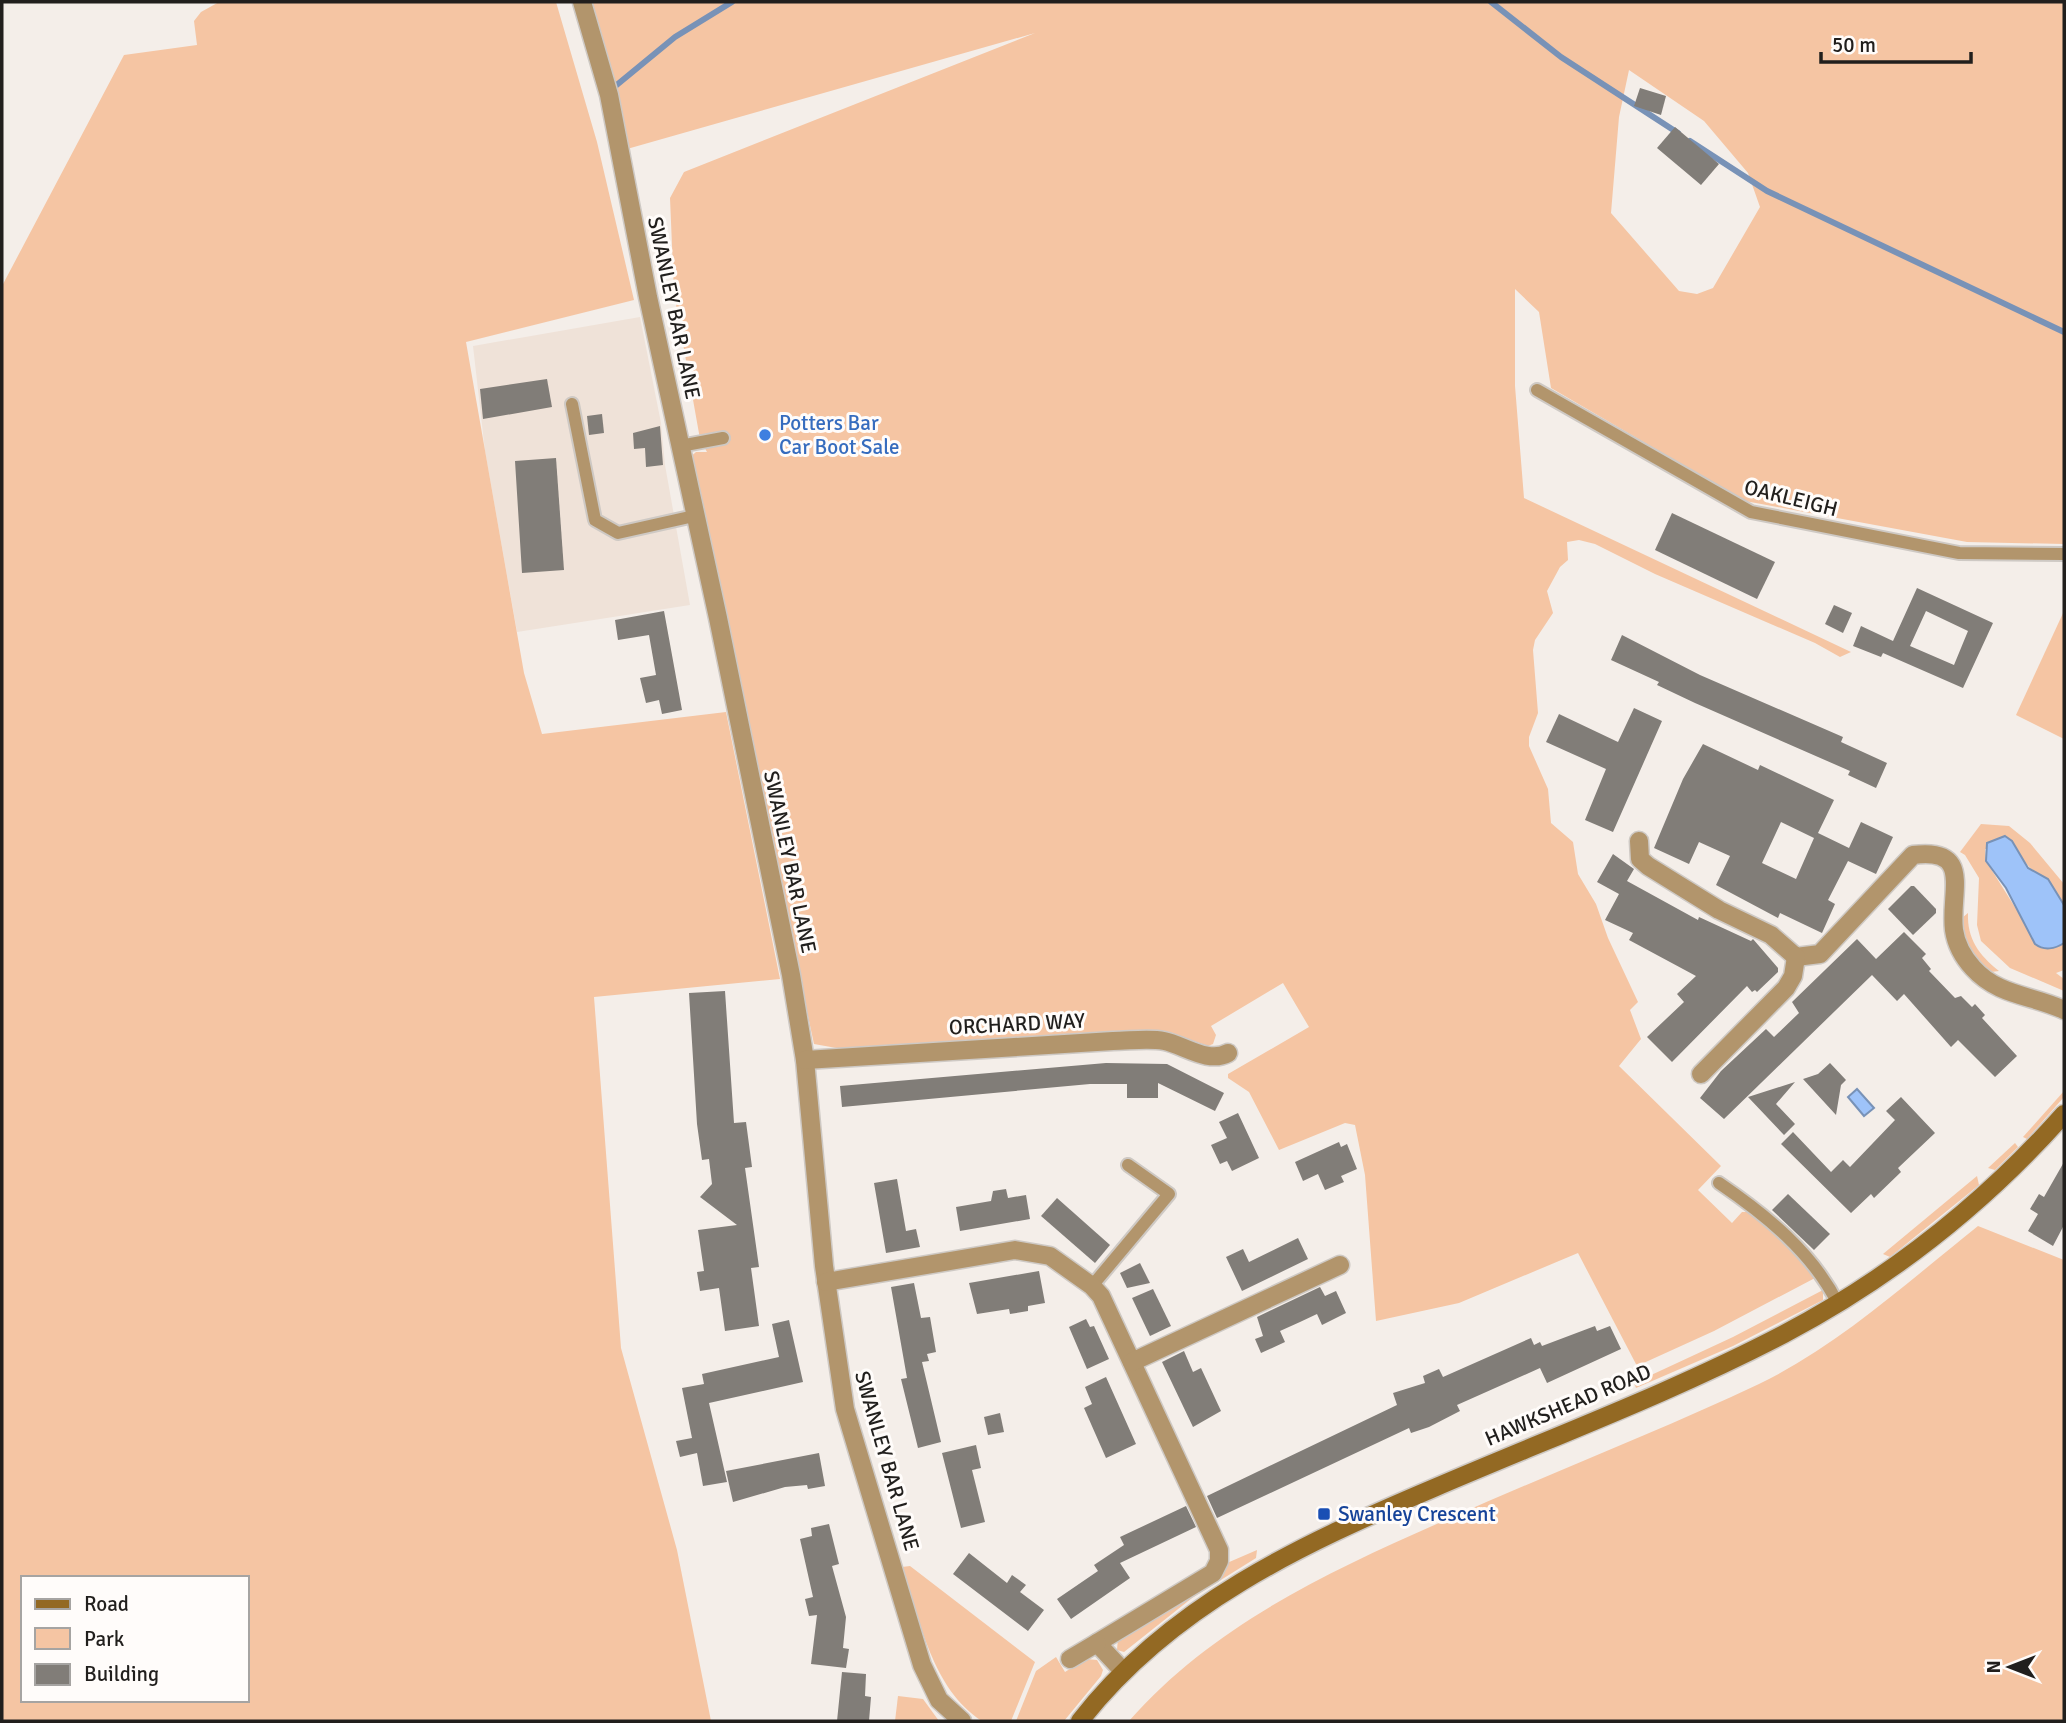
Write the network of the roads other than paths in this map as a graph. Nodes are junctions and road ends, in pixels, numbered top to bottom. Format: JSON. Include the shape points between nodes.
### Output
{"nodes":[{"id":1,"x":582,"y":2,"type":"edge"},
{"id":2,"x":1537,"y":390,"type":"dead end"},
{"id":3,"x":572,"y":404,"type":"dead end"},
{"id":4,"x":723,"y":438,"type":"dead end"},
{"id":5,"x":680,"y":446,"type":"junction"},
{"id":6,"x":694,"y":516,"type":"junction"},
{"id":7,"x":2064,"y":554,"type":"edge"},
{"id":8,"x":1639,"y":841,"type":"dead end"},
{"id":9,"x":1796,"y":957,"type":"junction"},
{"id":10,"x":2064,"y":1010,"type":"edge"},
{"id":11,"x":1228,"y":1053,"type":"dead end"},
{"id":12,"x":806,"y":1060,"type":"junction"},
{"id":13,"x":1701,"y":1074,"type":"dead end"},
{"id":14,"x":2064,"y":1114,"type":"edge"},
{"id":15,"x":1128,"y":1165,"type":"dead end"},
{"id":16,"x":1719,"y":1183,"type":"dead end"},
{"id":17,"x":1340,"y":1265,"type":"dead end"},
{"id":18,"x":826,"y":1282,"type":"junction"},
{"id":19,"x":1092,"y":1286,"type":"junction"},
{"id":20,"x":1838,"y":1304,"type":"junction"},
{"id":21,"x":1132,"y":1362,"type":"junction"},
{"id":22,"x":1097,"y":1643,"type":"junction"},
{"id":23,"x":1070,"y":1659,"type":"dead end"},
{"id":24,"x":1123,"y":1671,"type":"junction"},
{"id":25,"x":962,"y":1721,"type":"edge"},
{"id":26,"x":1080,"y":1721,"type":"edge"}],
"edges":[{"from":1,"to":5,"type":"street","name":"SWANLEY BAR LANE","via":[[609,94]]},
{"from":2,"to":7,"type":"lane","name":"OAKLEIGH","via":[[1751,512],[1959,553]]},
{"from":3,"to":6,"type":"lane","via":[[595,520],[618,533]]},
{"from":4,"to":5,"type":"lane"},
{"from":5,"to":6,"type":"street","name":"SWANLEY BAR LANE"},
{"from":6,"to":12,"type":"street","name":"SWANLEY BAR LANE"},
{"from":8,"to":9,"type":"street","via":[[1640,859],[1648,866],[1719,910],[1771,935]]},
{"from":9,"to":10,"type":"street","via":[[1820,954],[1913,855],[1933,853],[1950,861],[1956,881],[1956,938],[1974,969],[2002,990]]},
{"from":9,"to":13,"type":"street","via":[[1786,988]]},
{"from":11,"to":12,"type":"street","name":"ORCHARD WAY","via":[[1220,1058],[1163,1041],[1113,1041]]},
{"from":12,"to":18,"type":"street","name":"SWANLEY BAR LANE"},
{"from":14,"to":20,"type":"street","name":"HAWKSHEAD ROAD","via":[[2013,1169],[1939,1234]]},
{"from":15,"to":19,"type":"lane","via":[[1169,1194]]},
{"from":16,"to":20,"type":"lane","via":[[1755,1208],[1814,1264]]},
{"from":17,"to":21,"type":"street"},
{"from":18,"to":19,"type":"street","via":[[1015,1250],[1050,1256]]},
{"from":18,"to":25,"type":"street","name":"SWANLEY BAR LANE","via":[[845,1409],[922,1665],[939,1700]]},
{"from":19,"to":21,"type":"street"},
{"from":20,"to":24,"type":"street","name":"HAWKSHEAD ROAD","via":[[1726,1362],[1311,1544],[1239,1582],[1186,1618]]},
{"from":21,"to":22,"type":"street","via":[[1219,1550],[1219,1561],[1213,1573]]},
{"from":22,"to":23,"type":"street"},
{"from":22,"to":24,"type":"street"},
{"from":24,"to":26,"type":"street","name":"HAWKSHEAD ROAD"}]}
